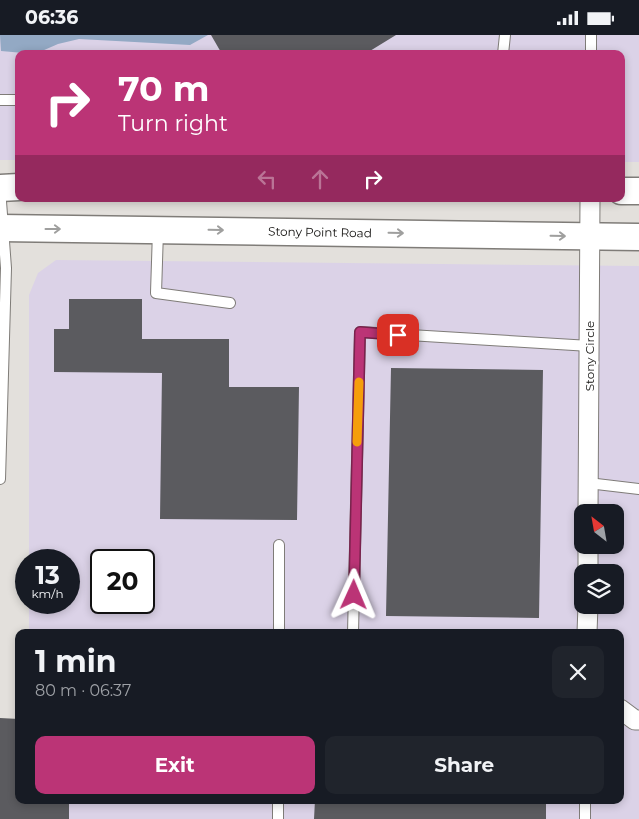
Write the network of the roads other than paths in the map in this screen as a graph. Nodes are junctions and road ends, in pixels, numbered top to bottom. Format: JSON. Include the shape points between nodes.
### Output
{"nodes":[{"id":1,"x":505,"y":35,"type":"edge"},
{"id":2,"x":592,"y":35,"type":"edge"},
{"id":3,"x":503,"y":50,"type":"edge"},
{"id":4,"x":591,"y":50,"type":"edge"},
{"id":5,"x":0,"y":100,"type":"edge"},
{"id":6,"x":15,"y":100,"type":"edge"},
{"id":7,"x":15,"y":187,"type":"edge"},
{"id":8,"x":0,"y":188,"type":"edge"},
{"id":9,"x":625,"y":191,"type":"edge"},
{"id":10,"x":639,"y":191,"type":"edge"},
{"id":11,"x":590,"y":202,"type":"edge"},
{"id":12,"x":2,"y":229,"type":"edge"},
{"id":13,"x":158,"y":230,"type":"junction"},
{"id":14,"x":590,"y":236,"type":"junction"},
{"id":15,"x":639,"y":237,"type":"edge"},
{"id":16,"x":230,"y":303,"type":"dead end"},
{"id":17,"x":590,"y":346,"type":"junction"},
{"id":18,"x":1,"y":407,"type":"edge"},
{"id":19,"x":0,"y":479,"type":"edge"},
{"id":20,"x":588,"y":483,"type":"junction"},
{"id":21,"x":639,"y":489,"type":"edge"},
{"id":22,"x":588,"y":504,"type":"edge"},
{"id":23,"x":279,"y":545,"type":"dead end"},
{"id":24,"x":588,"y":614,"type":"edge"},
{"id":25,"x":279,"y":629,"type":"edge"},
{"id":26,"x":353,"y":629,"type":"edge"},
{"id":27,"x":587,"y":629,"type":"edge"},
{"id":28,"x":278,"y":804,"type":"edge"},
{"id":29,"x":585,"y":804,"type":"edge"},
{"id":30,"x":278,"y":819,"type":"edge"},
{"id":31,"x":585,"y":819,"type":"edge"}],
"edges":[{"from":1,"to":3,"type":"lane"},
{"from":2,"to":4,"type":"lane"},
{"from":5,"to":6,"type":"lane"},
{"from":7,"to":8,"type":"main road"},
{"from":8,"to":12,"type":"lane"},
{"from":9,"to":10,"type":"main road"},
{"from":11,"to":14,"type":"street","name":"Stony Circle"},
{"from":12,"to":13,"type":"main road","name":"Stony Point Road","one_way":true},
{"from":12,"to":18,"type":"lane","via":[[6,268]]},
{"from":13,"to":14,"type":"main road","name":"Stony Point Road","one_way":true},
{"from":13,"to":16,"type":"lane","via":[[156,293]]},
{"from":14,"to":15,"type":"main road","name":"Stony Point Road"},
{"from":14,"to":17,"type":"street","name":"Stony Circle"},
{"from":17,"to":20,"type":"street","name":"Stony Circle"},
{"from":17,"to":26,"type":"lane","via":[[360,332]]},
{"from":18,"to":19,"type":"lane"},
{"from":20,"to":21,"type":"lane"},
{"from":20,"to":22,"type":"street","name":"Stony Circle"},
{"from":23,"to":25,"type":"lane"},
{"from":24,"to":27,"type":"street"},
{"from":28,"to":30,"type":"lane"},
{"from":29,"to":31,"type":"lane"}]}
